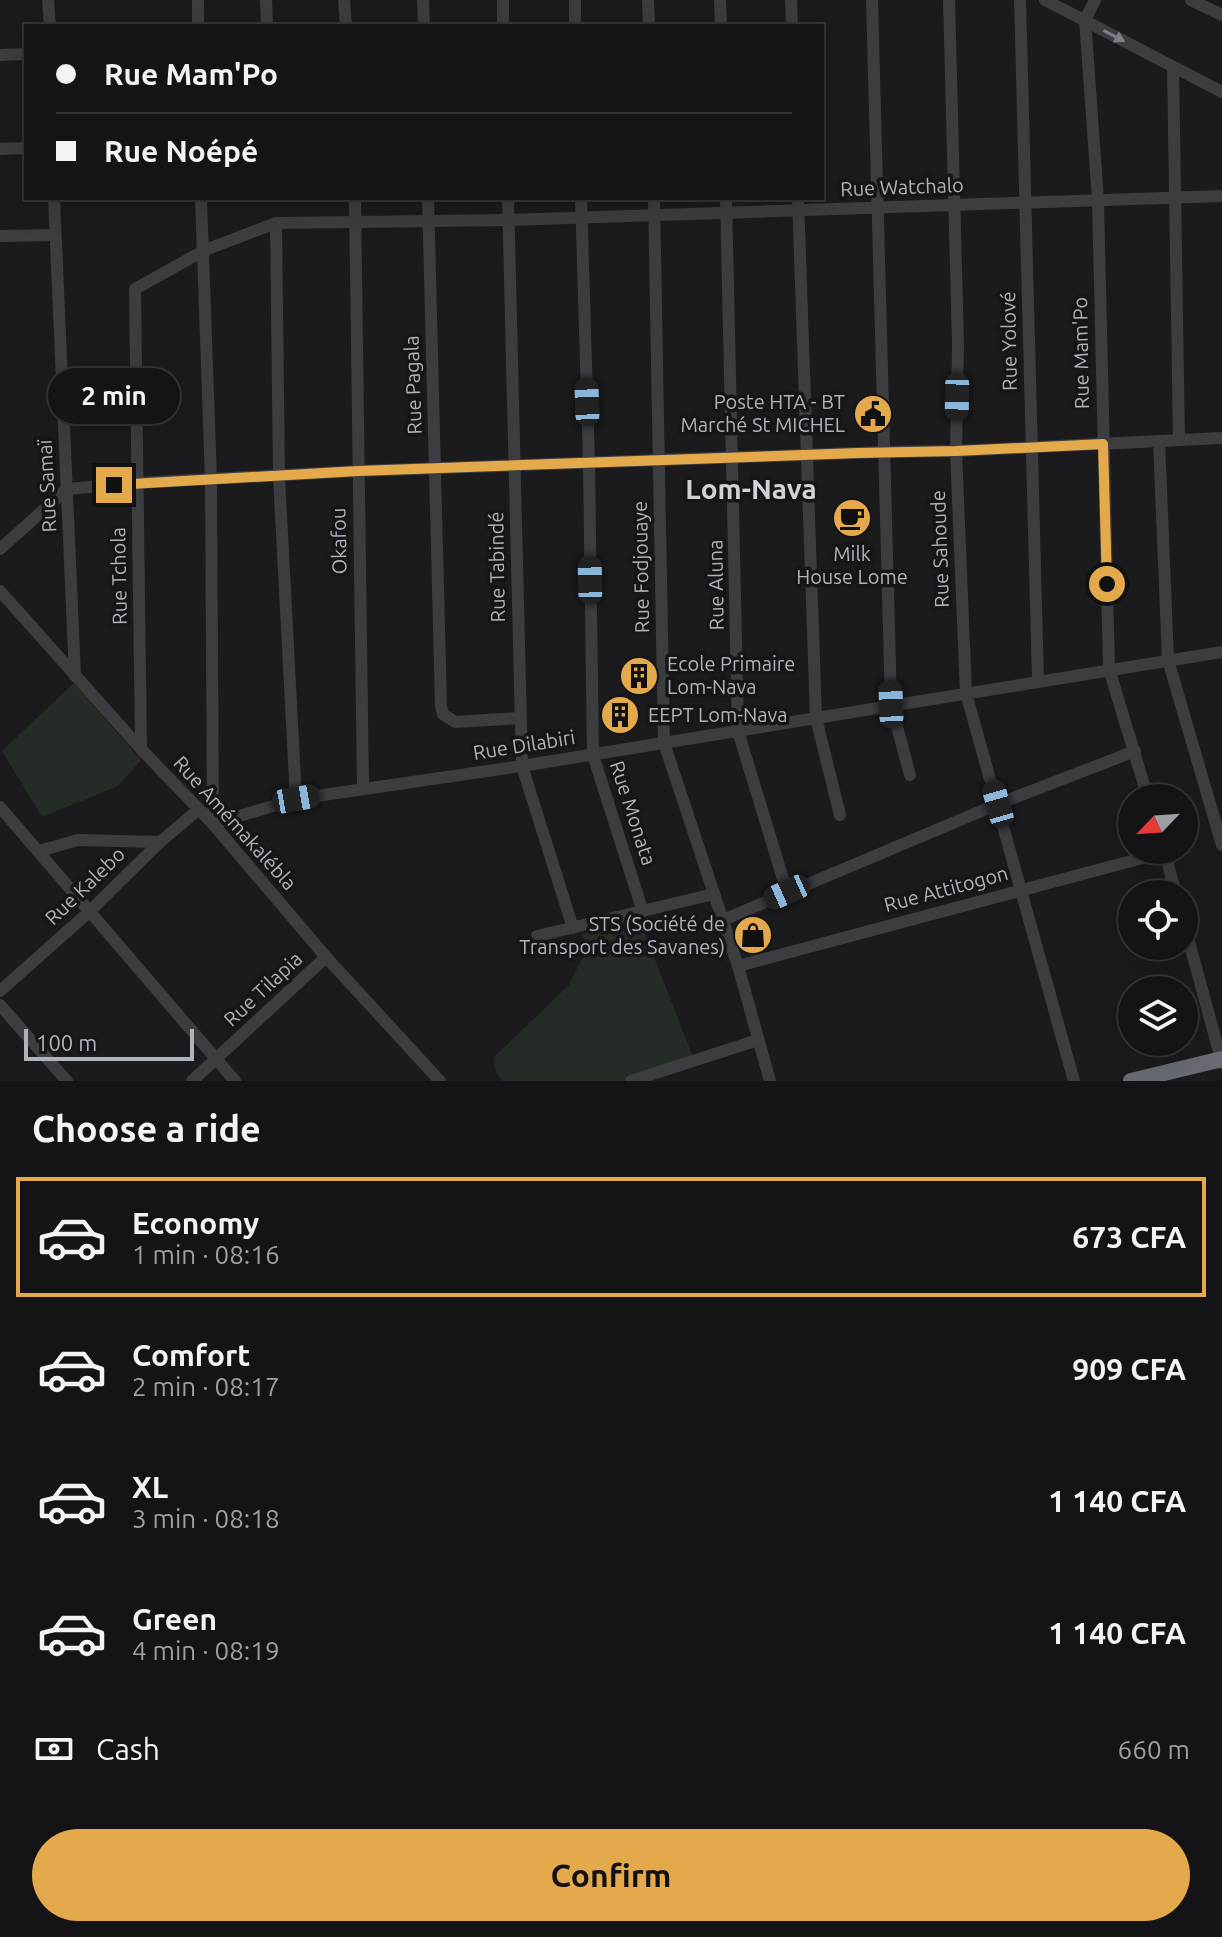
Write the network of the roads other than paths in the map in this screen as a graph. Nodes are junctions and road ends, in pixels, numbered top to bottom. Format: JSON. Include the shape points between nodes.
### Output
{"nodes":[{"id":1,"x":48,"y":0,"type":"edge"},
{"id":2,"x":198,"y":0,"type":"edge"},
{"id":3,"x":266,"y":0,"type":"edge"},
{"id":4,"x":344,"y":0,"type":"edge"},
{"id":5,"x":423,"y":0,"type":"edge"},
{"id":6,"x":503,"y":0,"type":"edge"},
{"id":7,"x":575,"y":0,"type":"edge"},
{"id":8,"x":648,"y":0,"type":"edge"},
{"id":9,"x":720,"y":0,"type":"edge"},
{"id":10,"x":791,"y":0,"type":"edge"},
{"id":11,"x":872,"y":0,"type":"edge"},
{"id":12,"x":949,"y":0,"type":"edge"},
{"id":13,"x":1020,"y":0,"type":"edge"},
{"id":14,"x":1045,"y":0,"type":"edge"},
{"id":15,"x":1095,"y":0,"type":"edge"},
{"id":16,"x":1191,"y":0,"type":"edge"},
{"id":17,"x":1222,"y":15,"type":"edge"},
{"id":18,"x":1085,"y":20,"type":"junction"},
{"id":19,"x":50,"y":24,"type":"edge"},
{"id":20,"x":198,"y":24,"type":"edge"},
{"id":21,"x":267,"y":24,"type":"edge"},
{"id":22,"x":346,"y":24,"type":"edge"},
{"id":23,"x":424,"y":24,"type":"edge"},
{"id":24,"x":503,"y":24,"type":"edge"},
{"id":25,"x":575,"y":24,"type":"edge"},
{"id":26,"x":649,"y":24,"type":"edge"},
{"id":27,"x":721,"y":24,"type":"edge"},
{"id":28,"x":792,"y":24,"type":"edge"},
{"id":29,"x":24,"y":54,"type":"edge"},
{"id":30,"x":0,"y":55,"type":"edge"},
{"id":31,"x":1173,"y":67,"type":"junction"},
{"id":32,"x":1222,"y":92,"type":"edge"},
{"id":33,"x":24,"y":148,"type":"edge"},
{"id":34,"x":0,"y":149,"type":"edge"},
{"id":35,"x":1222,"y":196,"type":"edge"},
{"id":36,"x":1175,"y":197,"type":"junction"},
{"id":37,"x":54,"y":200,"type":"edge"},
{"id":38,"x":201,"y":200,"type":"edge"},
{"id":39,"x":355,"y":200,"type":"edge"},
{"id":40,"x":428,"y":200,"type":"edge"},
{"id":41,"x":508,"y":200,"type":"edge"},
{"id":42,"x":581,"y":200,"type":"edge"},
{"id":43,"x":654,"y":200,"type":"edge"},
{"id":44,"x":726,"y":200,"type":"edge"},
{"id":45,"x":1098,"y":200,"type":"junction"},
{"id":46,"x":1026,"y":203,"type":"junction"},
{"id":47,"x":798,"y":204,"type":"edge"},
{"id":48,"x":952,"y":206,"type":"junction"},
{"id":49,"x":878,"y":208,"type":"junction"},
{"id":50,"x":726,"y":212,"type":"junction"},
{"id":51,"x":655,"y":214,"type":"junction"},
{"id":52,"x":581,"y":218,"type":"junction"},
{"id":53,"x":509,"y":220,"type":"junction"},
{"id":54,"x":428,"y":221,"type":"junction"},
{"id":55,"x":276,"y":223,"type":"junction"},
{"id":56,"x":356,"y":223,"type":"junction"},
{"id":57,"x":55,"y":235,"type":"junction"},
{"id":58,"x":0,"y":236,"type":"edge"},
{"id":59,"x":205,"y":250,"type":"junction"},
{"id":60,"x":1222,"y":438,"type":"edge"},
{"id":61,"x":1179,"y":440,"type":"junction"},
{"id":62,"x":1159,"y":441,"type":"junction"},
{"id":63,"x":1103,"y":444,"type":"junction"},
{"id":64,"x":1032,"y":448,"type":"junction"},
{"id":65,"x":956,"y":451,"type":"junction"},
{"id":66,"x":883,"y":452,"type":"junction"},
{"id":67,"x":808,"y":455,"type":"junction"},
{"id":68,"x":734,"y":459,"type":"junction"},
{"id":69,"x":659,"y":461,"type":"junction"},
{"id":70,"x":589,"y":463,"type":"junction"},
{"id":71,"x":514,"y":466,"type":"junction"},
{"id":72,"x":435,"y":468,"type":"junction"},
{"id":73,"x":358,"y":471,"type":"junction"},
{"id":74,"x":279,"y":477,"type":"junction"},
{"id":75,"x":211,"y":479,"type":"junction"},
{"id":76,"x":138,"y":483,"type":"junction"},
{"id":77,"x":67,"y":489,"type":"junction"},
{"id":78,"x":0,"y":549,"type":"edge"},
{"id":79,"x":0,"y":591,"type":"edge"},
{"id":80,"x":1222,"y":652,"type":"edge"},
{"id":81,"x":1168,"y":660,"type":"junction"},
{"id":82,"x":1109,"y":669,"type":"junction"},
{"id":83,"x":75,"y":676,"type":"junction"},
{"id":84,"x":1038,"y":681,"type":"junction"},
{"id":85,"x":966,"y":693,"type":"junction"},
{"id":86,"x":891,"y":704,"type":"junction"},
{"id":87,"x":520,"y":718,"type":"junction"},
{"id":88,"x":816,"y":718,"type":"junction"},
{"id":89,"x":738,"y":731,"type":"junction"},
{"id":90,"x":664,"y":743,"type":"junction"},
{"id":91,"x":141,"y":749,"type":"junction"},
{"id":92,"x":1135,"y":751,"type":"junction"},
{"id":93,"x":593,"y":755,"type":"junction"},
{"id":94,"x":522,"y":766,"type":"junction"},
{"id":95,"x":910,"y":775,"type":"dead end"},
{"id":96,"x":1144,"y":784,"type":"edge"},
{"id":97,"x":363,"y":787,"type":"junction"},
{"id":98,"x":296,"y":799,"type":"junction"},
{"id":99,"x":998,"y":804,"type":"junction"},
{"id":100,"x":0,"y":807,"type":"edge"},
{"id":101,"x":198,"y":810,"type":"junction"},
{"id":102,"x":840,"y":815,"type":"dead end"},
{"id":103,"x":213,"y":824,"type":"junction"},
{"id":104,"x":160,"y":842,"type":"junction"},
{"id":105,"x":1222,"y":845,"type":"edge"},
{"id":106,"x":39,"y":851,"type":"junction"},
{"id":107,"x":1118,"y":864,"type":"edge"},
{"id":108,"x":1021,"y":890,"type":"junction"},
{"id":109,"x":787,"y":892,"type":"junction"},
{"id":110,"x":714,"y":894,"type":"junction"},
{"id":111,"x":89,"y":912,"type":"junction"},
{"id":112,"x":643,"y":912,"type":"junction"},
{"id":113,"x":723,"y":920,"type":"junction"},
{"id":114,"x":573,"y":928,"type":"junction"},
{"id":115,"x":537,"y":936,"type":"dead end"},
{"id":116,"x":326,"y":957,"type":"junction"},
{"id":117,"x":1194,"y":960,"type":"edge"},
{"id":118,"x":738,"y":966,"type":"junction"},
{"id":119,"x":0,"y":991,"type":"edge"},
{"id":120,"x":0,"y":1005,"type":"edge"},
{"id":121,"x":758,"y":1040,"type":"junction"},
{"id":122,"x":218,"y":1058,"type":"junction"},
{"id":123,"x":1222,"y":1060,"type":"edge"},
{"id":124,"x":1196,"y":1073,"type":"edge"},
{"id":125,"x":1139,"y":1080,"type":"edge"},
{"id":126,"x":67,"y":1081,"type":"edge"},
{"id":127,"x":192,"y":1081,"type":"edge"},
{"id":128,"x":235,"y":1081,"type":"edge"},
{"id":129,"x":440,"y":1081,"type":"edge"},
{"id":130,"x":631,"y":1081,"type":"edge"},
{"id":131,"x":770,"y":1081,"type":"edge"},
{"id":132,"x":1074,"y":1081,"type":"edge"}],
"edges":[{"from":1,"to":19,"type":"street"},
{"from":2,"to":20,"type":"street"},
{"from":3,"to":21,"type":"street"},
{"from":4,"to":22,"type":"street"},
{"from":5,"to":23,"type":"street"},
{"from":6,"to":24,"type":"street"},
{"from":7,"to":25,"type":"street"},
{"from":8,"to":26,"type":"street"},
{"from":9,"to":27,"type":"street"},
{"from":10,"to":28,"type":"street"},
{"from":11,"to":49,"type":"street"},
{"from":12,"to":48,"type":"street","name":"Rue Sahoude"},
{"from":13,"to":46,"type":"street","name":"Rue Yolové"},
{"from":14,"to":18,"type":"street"},
{"from":15,"to":18,"type":"street"},
{"from":16,"to":17,"type":"street"},
{"from":18,"to":31,"type":"street","one_way":true},
{"from":18,"to":45,"type":"street","name":"Rue Mam'Po"},
{"from":29,"to":30,"type":"street"},
{"from":31,"to":32,"type":"street"},
{"from":31,"to":36,"type":"street"},
{"from":33,"to":34,"type":"street"},
{"from":35,"to":36,"type":"street","name":"Rue Watchalo"},
{"from":36,"to":45,"type":"street","name":"Rue Watchalo"},
{"from":36,"to":61,"type":"street"},
{"from":37,"to":57,"type":"street","name":"Rue Samaï"},
{"from":38,"to":59,"type":"street"},
{"from":39,"to":56,"type":"street","name":"Okafou"},
{"from":40,"to":54,"type":"street","name":"Rue Pagala"},
{"from":41,"to":53,"type":"street","name":"Rue Tabindé"},
{"from":42,"to":52,"type":"street","name":"Rue Monata"},
{"from":43,"to":51,"type":"street","name":"Rue Fodjouaye"},
{"from":44,"to":50,"type":"street","name":"Rue Aluna"},
{"from":45,"to":46,"type":"street","name":"Rue Watchalo"},
{"from":45,"to":63,"type":"street","name":"Rue Mam'Po"},
{"from":46,"to":48,"type":"street","name":"Rue Watchalo"},
{"from":46,"to":64,"type":"street","name":"Rue Yolové"},
{"from":47,"to":49,"type":"street","name":"Rue Watchalo"},
{"from":47,"to":50,"type":"street","name":"Rue Watchalo"},
{"from":47,"to":67,"type":"street"},
{"from":48,"to":49,"type":"street","name":"Rue Watchalo"},
{"from":48,"to":65,"type":"street","name":"Rue Sahoude"},
{"from":49,"to":66,"type":"street"},
{"from":50,"to":51,"type":"street","name":"Rue Watchalo"},
{"from":50,"to":68,"type":"street","name":"Rue Aluna"},
{"from":51,"to":52,"type":"street","name":"Rue Watchalo"},
{"from":51,"to":69,"type":"street","name":"Rue Fodjouaye"},
{"from":52,"to":53,"type":"street","name":"Rue Watchalo"},
{"from":52,"to":70,"type":"street","name":"Rue Monata"},
{"from":53,"to":54,"type":"street","name":"Rue Watchalo"},
{"from":53,"to":71,"type":"street","name":"Rue Tabindé"},
{"from":54,"to":56,"type":"street","name":"Rue Watchalo"},
{"from":54,"to":72,"type":"street","name":"Rue Pagala"},
{"from":55,"to":56,"type":"street","name":"Rue Watchalo"},
{"from":55,"to":59,"type":"street","name":"Rue Watchalo"},
{"from":55,"to":74,"type":"street"},
{"from":56,"to":73,"type":"street","name":"Okafou"},
{"from":57,"to":58,"type":"street"},
{"from":57,"to":77,"type":"street","name":"Rue Samaï"},
{"from":59,"to":75,"type":"street"},
{"from":59,"to":76,"type":"street","name":"Rue Tchola","via":[[135,289]]},
{"from":60,"to":61,"type":"street"},
{"from":61,"to":62,"type":"street"},
{"from":62,"to":63,"type":"street"},
{"from":62,"to":81,"type":"street"},
{"from":63,"to":64,"type":"street"},
{"from":63,"to":82,"type":"street","name":"Rue Mam'Po"},
{"from":64,"to":65,"type":"street"},
{"from":64,"to":84,"type":"street","name":"Rue Yolové"},
{"from":65,"to":66,"type":"street"},
{"from":65,"to":85,"type":"street","name":"Rue Sahoude"},
{"from":66,"to":67,"type":"street"},
{"from":66,"to":86,"type":"street"},
{"from":67,"to":68,"type":"street"},
{"from":67,"to":88,"type":"street"},
{"from":68,"to":69,"type":"street"},
{"from":68,"to":89,"type":"street","name":"Rue Aluna"},
{"from":69,"to":70,"type":"street"},
{"from":69,"to":90,"type":"street","name":"Rue Fodjouaye"},
{"from":70,"to":71,"type":"street"},
{"from":70,"to":93,"type":"street","name":"Rue Monata"},
{"from":71,"to":72,"type":"street"},
{"from":71,"to":87,"type":"street","name":"Rue Tabindé"},
{"from":72,"to":73,"type":"street"},
{"from":72,"to":87,"type":"street","name":"Rue Pagala","via":[[443,714],[455,722]]},
{"from":73,"to":74,"type":"street"},
{"from":73,"to":97,"type":"street","name":"Okafou"},
{"from":74,"to":75,"type":"street"},
{"from":74,"to":98,"type":"street"},
{"from":75,"to":76,"type":"street"},
{"from":75,"to":103,"type":"street"},
{"from":76,"to":77,"type":"street"},
{"from":76,"to":91,"type":"street","name":"Rue Tchola"},
{"from":77,"to":78,"type":"street"},
{"from":77,"to":83,"type":"street","name":"Rue Samaï"},
{"from":79,"to":83,"type":"street","name":"Rue Amémakalébla"},
{"from":80,"to":81,"type":"street","name":"Rue Dilabiri"},
{"from":81,"to":82,"type":"street","name":"Rue Dilabiri"},
{"from":81,"to":105,"type":"street"},
{"from":82,"to":84,"type":"street","name":"Rue Dilabiri"},
{"from":82,"to":92,"type":"street","name":"Rue Mam'Po"},
{"from":83,"to":91,"type":"street","name":"Rue Amémakalébla"},
{"from":84,"to":85,"type":"street","name":"Rue Dilabiri"},
{"from":85,"to":86,"type":"street","name":"Rue Dilabiri"},
{"from":85,"to":99,"type":"street","name":"Rue Sahoude"},
{"from":86,"to":88,"type":"street","name":"Rue Dilabiri"},
{"from":86,"to":95,"type":"street"},
{"from":87,"to":94,"type":"street","name":"Rue Tabindé"},
{"from":88,"to":89,"type":"street","name":"Rue Dilabiri"},
{"from":88,"to":102,"type":"street"},
{"from":89,"to":90,"type":"street","name":"Rue Dilabiri"},
{"from":89,"to":109,"type":"street","name":"Rue Aluna"},
{"from":90,"to":93,"type":"street","name":"Rue Dilabiri"},
{"from":90,"to":110,"type":"street","name":"Rue Fodjouaye"},
{"from":91,"to":101,"type":"street","name":"Rue Amémakalébla"},
{"from":92,"to":96,"type":"street","name":"Rue Mam'Po"},
{"from":92,"to":99,"type":"street"},
{"from":93,"to":94,"type":"street","name":"Rue Dilabiri"},
{"from":93,"to":112,"type":"street","name":"Rue Monata"},
{"from":94,"to":97,"type":"street","name":"Rue Dilabiri"},
{"from":94,"to":114,"type":"street","name":"Rue Tabindé"},
{"from":97,"to":98,"type":"street","name":"Rue Dilabiri"},
{"from":98,"to":103,"type":"street","name":"Rue Dilabiri"},
{"from":99,"to":108,"type":"street","name":"Rue Sahoude"},
{"from":99,"to":109,"type":"street"},
{"from":100,"to":106,"type":"street"},
{"from":101,"to":103,"type":"street","name":"Rue Amémakalébla"},
{"from":101,"to":104,"type":"street","name":"Rue Kalebo"},
{"from":103,"to":116,"type":"street","name":"Rue Amémakalébla"},
{"from":104,"to":106,"type":"street","via":[[78,840]]},
{"from":104,"to":111,"type":"street","name":"Rue Kalebo"},
{"from":106,"to":111,"type":"street"},
{"from":107,"to":108,"type":"street","name":"Rue Attitogon"},
{"from":108,"to":118,"type":"street","name":"Rue Attitogon"},
{"from":108,"to":132,"type":"street","name":"Rue Sahoude"},
{"from":109,"to":113,"type":"street"},
{"from":110,"to":112,"type":"street"},
{"from":110,"to":113,"type":"street","name":"Rue Fodjouaye"},
{"from":111,"to":119,"type":"street","name":"Rue Kalebo"},
{"from":111,"to":122,"type":"street"},
{"from":112,"to":114,"type":"street"},
{"from":113,"to":118,"type":"street","name":"Rue Fodjouaye"},
{"from":114,"to":115,"type":"street"},
{"from":116,"to":122,"type":"street","name":"Rue Tilapia"},
{"from":116,"to":129,"type":"street","name":"Rue Amémakalébla"},
{"from":117,"to":123,"type":"street"},
{"from":118,"to":121,"type":"street","name":"Rue Fodjouaye"},
{"from":120,"to":126,"type":"street"},
{"from":121,"to":130,"type":"street"},
{"from":121,"to":131,"type":"street","name":"Rue Fodjouaye"},
{"from":122,"to":127,"type":"street","name":"Rue Tilapia"},
{"from":122,"to":128,"type":"street"},
{"from":123,"to":124,"type":"highway"},
{"from":124,"to":125,"type":"highway"}]}
